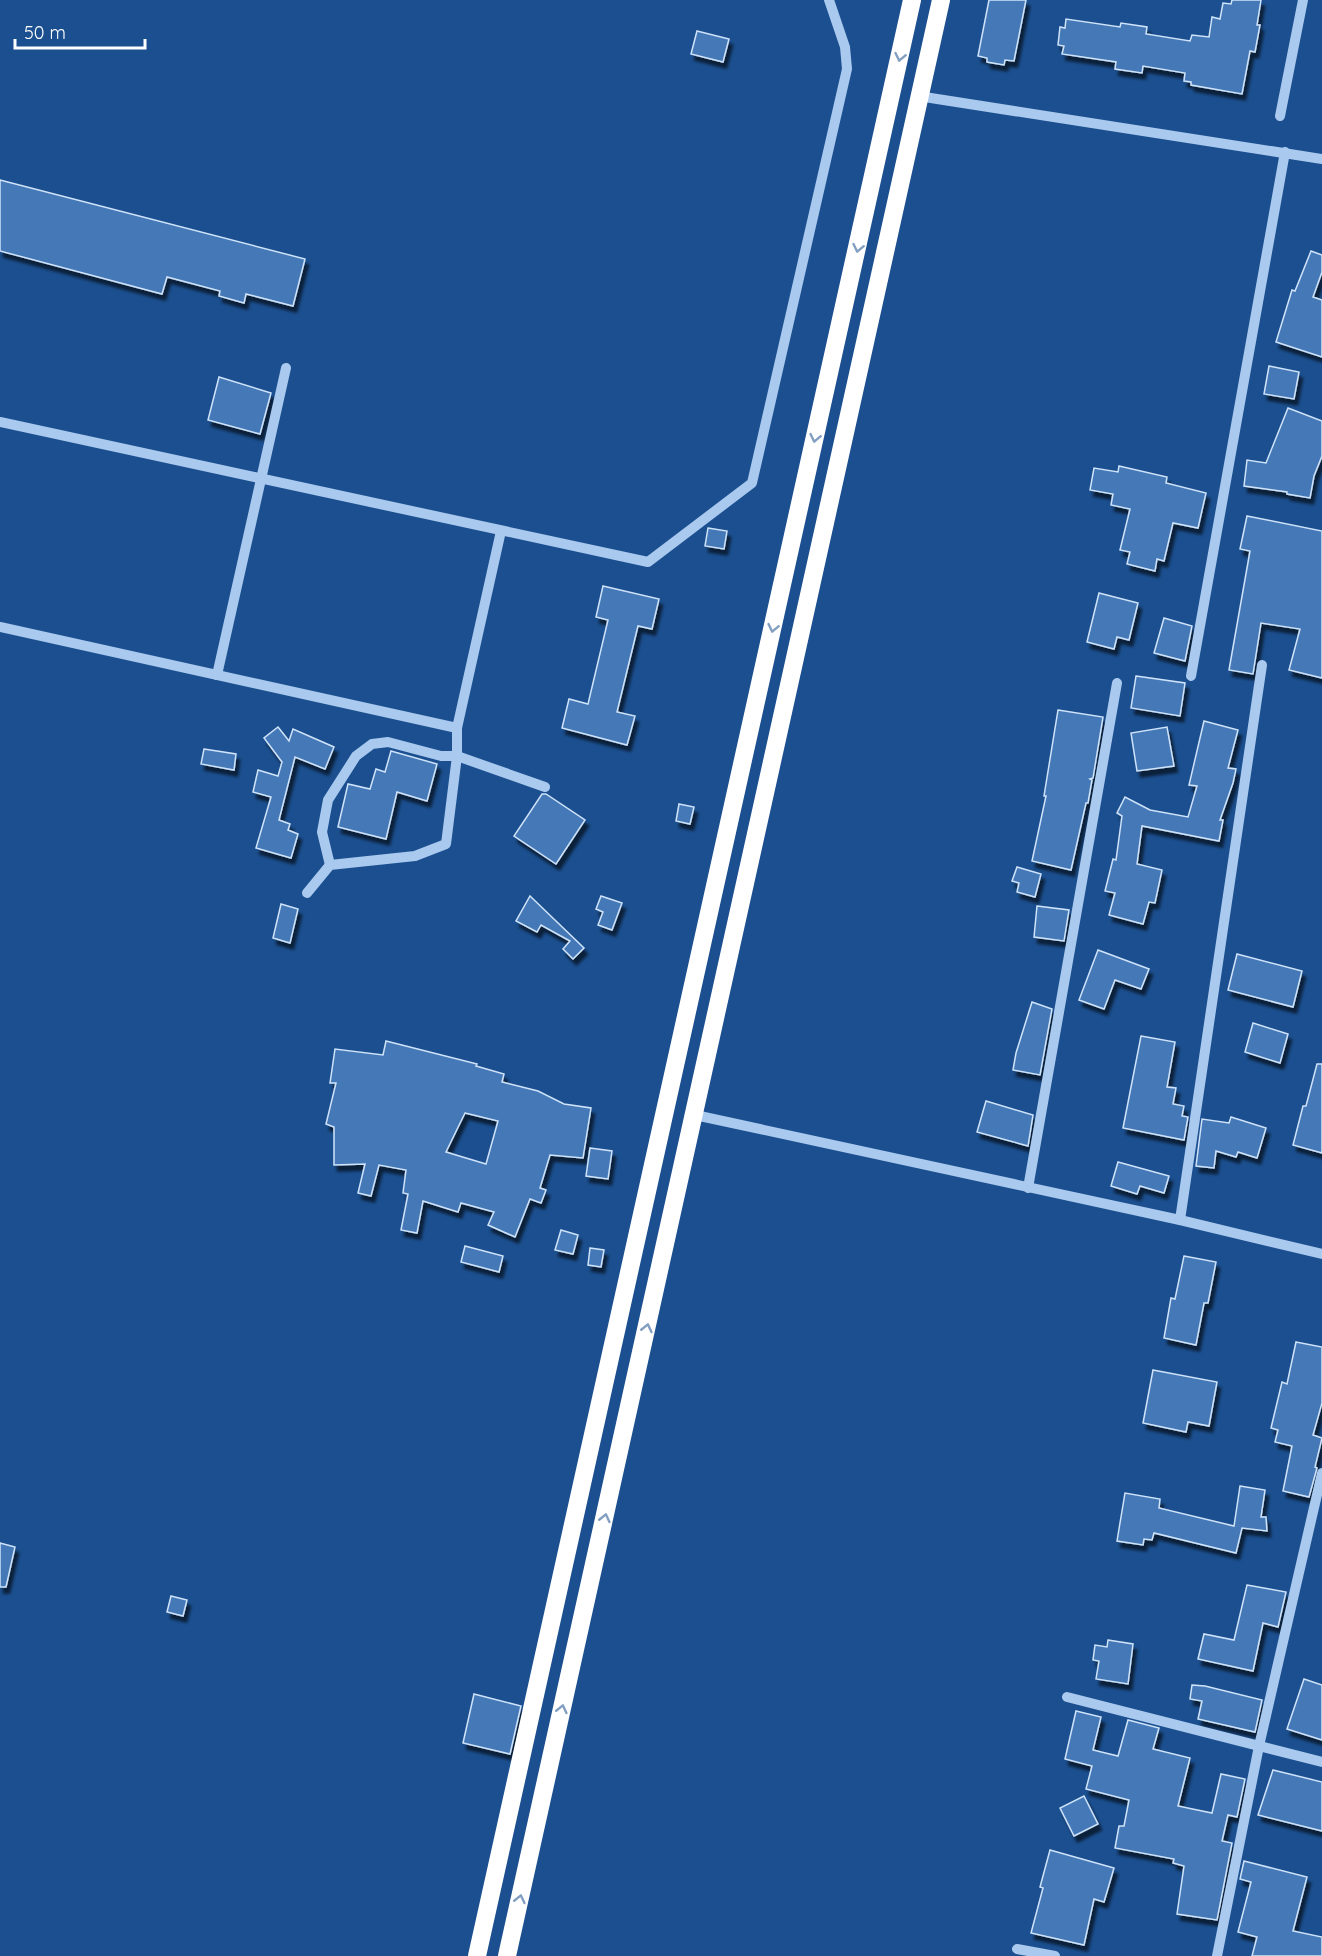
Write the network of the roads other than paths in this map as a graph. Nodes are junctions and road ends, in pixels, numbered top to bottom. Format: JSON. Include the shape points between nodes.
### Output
{"nodes":[{"id":1,"x":830,"y":0,"type":"edge"},
{"id":2,"x":912,"y":0,"type":"edge"},
{"id":3,"x":941,"y":0,"type":"edge"},
{"id":4,"x":1303,"y":0,"type":"edge"},
{"id":5,"x":918,"y":96,"type":"junction"},
{"id":6,"x":1280,"y":116,"type":"dead end"},
{"id":7,"x":1285,"y":152,"type":"junction"},
{"id":8,"x":1322,"y":159,"type":"edge"},
{"id":9,"x":286,"y":368,"type":"dead end"},
{"id":10,"x":0,"y":422,"type":"edge"},
{"id":11,"x":260,"y":478,"type":"junction"},
{"id":12,"x":501,"y":531,"type":"junction"},
{"id":13,"x":0,"y":627,"type":"edge"},
{"id":14,"x":1262,"y":665,"type":"dead end"},
{"id":15,"x":217,"y":675,"type":"junction"},
{"id":16,"x":1191,"y":676,"type":"dead end"},
{"id":17,"x":1117,"y":683,"type":"dead end"},
{"id":18,"x":457,"y":728,"type":"junction"},
{"id":19,"x":457,"y":756,"type":"junction"},
{"id":20,"x":545,"y":788,"type":"dead end"},
{"id":21,"x":330,"y":865,"type":"junction"},
{"id":22,"x":307,"y":893,"type":"dead end"},
{"id":23,"x":694,"y":1115,"type":"junction"},
{"id":24,"x":1028,"y":1188,"type":"junction"},
{"id":25,"x":1180,"y":1220,"type":"junction"},
{"id":26,"x":1322,"y":1254,"type":"edge"},
{"id":27,"x":1322,"y":1473,"type":"edge"},
{"id":28,"x":1067,"y":1697,"type":"dead end"},
{"id":29,"x":1259,"y":1746,"type":"junction"},
{"id":30,"x":1322,"y":1762,"type":"edge"},
{"id":31,"x":1017,"y":1949,"type":"dead end"},
{"id":32,"x":477,"y":1956,"type":"edge"},
{"id":33,"x":507,"y":1956,"type":"edge"},
{"id":34,"x":1055,"y":1956,"type":"edge"},
{"id":35,"x":1217,"y":1956,"type":"edge"}],
"edges":[{"from":1,"to":12,"type":"street","via":[[845,47],[847,69],[752,483],[648,562]]},
{"from":2,"to":32,"type":"highway","one_way":true},
{"from":3,"to":5,"type":"highway"},
{"from":4,"to":6,"type":"street"},
{"from":5,"to":7,"type":"street"},
{"from":5,"to":23,"type":"highway"},
{"from":7,"to":8,"type":"street"},
{"from":7,"to":16,"type":"street"},
{"from":9,"to":11,"type":"street"},
{"from":10,"to":11,"type":"street"},
{"from":11,"to":12,"type":"street"},
{"from":11,"to":15,"type":"street"},
{"from":12,"to":18,"type":"street"},
{"from":13,"to":15,"type":"street"},
{"from":14,"to":25,"type":"street"},
{"from":15,"to":18,"type":"street"},
{"from":17,"to":24,"type":"street"},
{"from":18,"to":19,"type":"street"},
{"from":19,"to":20,"type":"street"},
{"from":19,"to":21,"type":"street","via":[[446,844],[416,856]]},
{"from":19,"to":21,"type":"street","via":[[441,756],[388,742],[372,744],[356,756],[328,800],[322,832]]},
{"from":21,"to":22,"type":"street"},
{"from":23,"to":24,"type":"street"},
{"from":33,"to":23,"type":"highway","one_way":true},
{"from":24,"to":25,"type":"street"},
{"from":25,"to":26,"type":"street"},
{"from":27,"to":29,"type":"street"},
{"from":28,"to":29,"type":"street"},
{"from":29,"to":30,"type":"street"},
{"from":29,"to":35,"type":"street"},
{"from":31,"to":34,"type":"street"}]}
